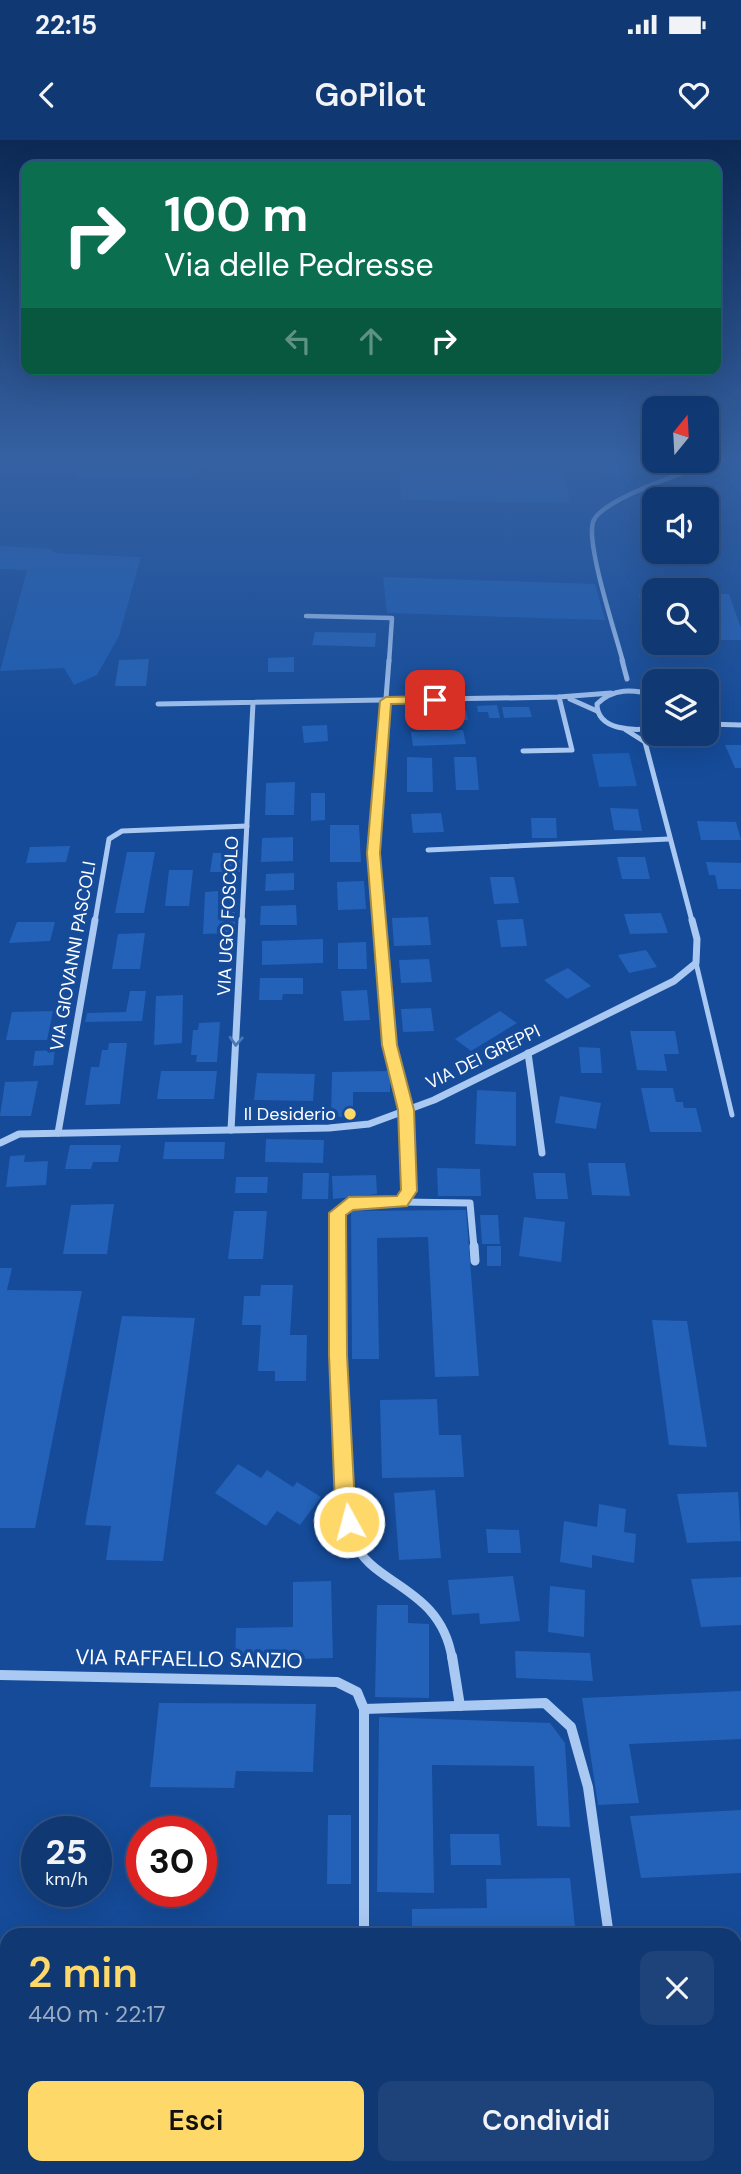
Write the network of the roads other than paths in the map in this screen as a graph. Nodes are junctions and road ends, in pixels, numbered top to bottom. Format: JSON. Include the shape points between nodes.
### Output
{"nodes":[{"id":1,"x":594,"y":550,"type":"edge"},
{"id":2,"x":306,"y":616,"type":"dead end"},
{"id":3,"x":627,"y":679,"type":"junction"},
{"id":4,"x":642,"y":689,"type":"edge"},
{"id":5,"x":613,"y":693,"type":"junction"},
{"id":6,"x":642,"y":693,"type":"edge"},
{"id":7,"x":559,"y":697,"type":"junction"},
{"id":8,"x":386,"y":701,"type":"junction"},
{"id":9,"x":253,"y":703,"type":"junction"},
{"id":10,"x":158,"y":704,"type":"dead end"},
{"id":11,"x":597,"y":711,"type":"junction"},
{"id":12,"x":719,"y":724,"type":"edge"},
{"id":13,"x":741,"y":725,"type":"edge"},
{"id":14,"x":622,"y":728,"type":"junction"},
{"id":15,"x":642,"y":728,"type":"edge"},
{"id":16,"x":642,"y":740,"type":"edge"},
{"id":17,"x":646,"y":746,"type":"edge"},
{"id":18,"x":523,"y":751,"type":"dead end"},
{"id":19,"x":247,"y":826,"type":"junction"},
{"id":20,"x":670,"y":839,"type":"junction"},
{"id":21,"x":428,"y":850,"type":"dead end"},
{"id":22,"x":696,"y":963,"type":"junction"},
{"id":23,"x":528,"y":1053,"type":"junction"},
{"id":24,"x":406,"y":1110,"type":"junction"},
{"id":25,"x":732,"y":1115,"type":"dead end"},
{"id":26,"x":231,"y":1130,"type":"junction"},
{"id":27,"x":58,"y":1133,"type":"junction"},
{"id":28,"x":0,"y":1143,"type":"edge"},
{"id":29,"x":542,"y":1153,"type":"dead end"},
{"id":30,"x":401,"y":1202,"type":"junction"},
{"id":31,"x":475,"y":1261,"type":"dead end"},
{"id":32,"x":0,"y":1675,"type":"edge"},
{"id":33,"x":460,"y":1706,"type":"junction"},
{"id":34,"x":364,"y":1709,"type":"junction"},
{"id":35,"x":364,"y":1928,"type":"edge"},
{"id":36,"x":608,"y":1928,"type":"edge"}],
"edges":[{"from":1,"to":3,"type":"street"},
{"from":2,"to":8,"type":"street","via":[[392,618]]},
{"from":3,"to":4,"type":"street"},
{"from":3,"to":5,"type":"street"},
{"from":5,"to":6,"type":"street"},
{"from":5,"to":7,"type":"street"},
{"from":5,"to":11,"type":"street","via":[[597,704]]},
{"from":7,"to":8,"type":"street"},
{"from":7,"to":11,"type":"street"},
{"from":7,"to":18,"type":"street","via":[[572,750]]},
{"from":8,"to":9,"type":"street"},
{"from":8,"to":24,"type":"street","via":[[373,853],[389,1045]]},
{"from":9,"to":10,"type":"street"},
{"from":9,"to":19,"type":"street","name":"VIA UGO FOSCOLO"},
{"from":11,"to":14,"type":"street","via":[[604,720]]},
{"from":12,"to":13,"type":"street"},
{"from":14,"to":15,"type":"street"},
{"from":14,"to":16,"type":"street"},
{"from":17,"to":20,"type":"street"},
{"from":19,"to":26,"type":"street","name":"VIA UGO FOSCOLO","one_way":true},
{"from":19,"to":27,"type":"street","name":"VIA GIOVANNI PASCOLI","via":[[122,831],[109,839]]},
{"from":20,"to":21,"type":"street"},
{"from":20,"to":22,"type":"street","via":[[697,939]]},
{"from":22,"to":23,"type":"street","name":"VIA DEI GREPPI","via":[[674,981]]},
{"from":22,"to":25,"type":"lane"},
{"from":23,"to":24,"type":"street","name":"VIA DEI GREPPI"},
{"from":23,"to":29,"type":"street"},
{"from":24,"to":26,"type":"street","name":"VIA DEI GREPPI","via":[[354,1126]]},
{"from":24,"to":30,"type":"street","via":[[409,1191]]},
{"from":26,"to":27,"type":"street","name":"VIA DEI GREPPI"},
{"from":27,"to":28,"type":"street","name":"VIA DEI GREPPI","via":[[19,1134]]},
{"from":30,"to":31,"type":"street","via":[[470,1203]]},
{"from":30,"to":33,"type":"street","via":[[349,1203],[337,1213],[345,1505],[353,1540],[363,1557],[424,1601],[449,1639]]},
{"from":32,"to":34,"type":"street","name":"VIA RAFFAELLO SANZIO","via":[[337,1682],[357,1692]]},
{"from":33,"to":34,"type":"street"},
{"from":33,"to":36,"type":"street","via":[[545,1703],[571,1727],[587,1787]]},
{"from":34,"to":35,"type":"street"}]}
